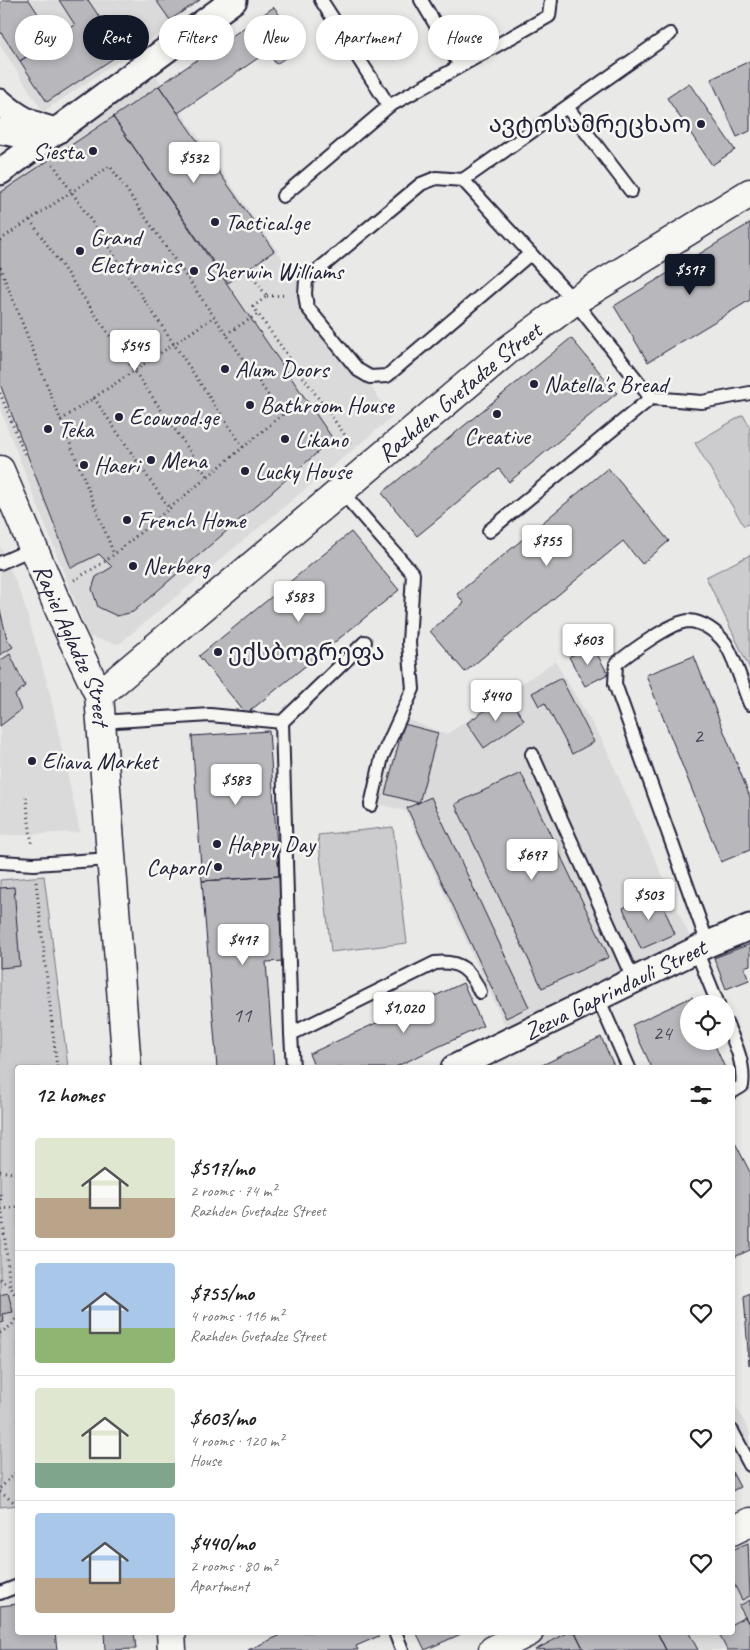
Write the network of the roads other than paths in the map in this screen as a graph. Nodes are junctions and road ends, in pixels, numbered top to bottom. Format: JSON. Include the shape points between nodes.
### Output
{"nodes":[{"id":1,"x":321,"y":0,"type":"edge"},
{"id":2,"x":421,"y":0,"type":"edge"},
{"id":3,"x":551,"y":0,"type":"edge"},
{"id":4,"x":231,"y":1,"type":"edge"},
{"id":5,"x":670,"y":34,"type":"dead end"},
{"id":6,"x":460,"y":66,"type":"junction"},
{"id":7,"x":0,"y":102,"type":"edge"},
{"id":8,"x":390,"y":106,"type":"junction"},
{"id":9,"x":567,"y":107,"type":"junction"},
{"id":10,"x":0,"y":131,"type":"edge"},
{"id":11,"x":58,"y":131,"type":"junction"},
{"id":12,"x":0,"y":172,"type":"edge"},
{"id":13,"x":463,"y":180,"type":"junction"},
{"id":14,"x":631,"y":191,"type":"dead end"},
{"id":15,"x":750,"y":192,"type":"edge"},
{"id":16,"x":282,"y":196,"type":"dead end"},
{"id":17,"x":530,"y":254,"type":"junction"},
{"id":18,"x":574,"y":301,"type":"junction"},
{"id":19,"x":750,"y":393,"type":"edge"},
{"id":20,"x":651,"y":398,"type":"junction"},
{"id":21,"x":0,"y":470,"type":"edge"},
{"id":22,"x":341,"y":490,"type":"junction"},
{"id":23,"x":489,"y":531,"type":"dead end"},
{"id":24,"x":34,"y":548,"type":"junction"},
{"id":25,"x":0,"y":564,"type":"edge"},
{"id":26,"x":365,"y":642,"type":"dead end"},
{"id":27,"x":98,"y":695,"type":"junction"},
{"id":28,"x":750,"y":704,"type":"edge"},
{"id":29,"x":100,"y":722,"type":"junction"},
{"id":30,"x":282,"y":722,"type":"junction"},
{"id":31,"x":532,"y":754,"type":"dead end"},
{"id":32,"x":372,"y":806,"type":"dead end"},
{"id":33,"x":111,"y":859,"type":"junction"},
{"id":34,"x":0,"y":862,"type":"edge"},
{"id":35,"x":750,"y":927,"type":"edge"},
{"id":36,"x":702,"y":947,"type":"junction"},
{"id":37,"x":634,"y":981,"type":"junction"},
{"id":38,"x":480,"y":992,"type":"dead end"},
{"id":39,"x":715,"y":995,"type":"edge"},
{"id":40,"x":598,"y":998,"type":"junction"},
{"id":41,"x":291,"y":1034,"type":"junction"},
{"id":42,"x":735,"y":1043,"type":"edge"},
{"id":43,"x":127,"y":1065,"type":"edge"},
{"id":44,"x":293,"y":1065,"type":"edge"},
{"id":45,"x":460,"y":1065,"type":"edge"},
{"id":46,"x":627,"y":1065,"type":"edge"},
{"id":47,"x":735,"y":1090,"type":"edge"},
{"id":48,"x":735,"y":1437,"type":"edge"},
{"id":49,"x":750,"y":1465,"type":"edge"},
{"id":50,"x":750,"y":1522,"type":"edge"},
{"id":51,"x":735,"y":1530,"type":"edge"},
{"id":52,"x":15,"y":1587,"type":"edge"},
{"id":53,"x":0,"y":1593,"type":"edge"},
{"id":54,"x":171,"y":1635,"type":"edge"},
{"id":55,"x":396,"y":1635,"type":"edge"},
{"id":56,"x":523,"y":1635,"type":"edge"},
{"id":57,"x":172,"y":1650,"type":"edge"},
{"id":58,"x":402,"y":1650,"type":"edge"},
{"id":59,"x":494,"y":1650,"type":"edge"}],
"edges":[{"from":1,"to":8,"type":"lane"},
{"from":2,"to":6,"type":"lane"},
{"from":3,"to":6,"type":"lane","via":[[549,16]]},
{"from":4,"to":11,"type":"street"},
{"from":5,"to":9,"type":"lane"},
{"from":6,"to":8,"type":"lane"},
{"from":7,"to":11,"type":"street","via":[[18,118],[37,127]]},
{"from":8,"to":16,"type":"lane"},
{"from":9,"to":13,"type":"lane"},
{"from":9,"to":14,"type":"lane"},
{"from":10,"to":11,"type":"street","via":[[28,136]]},
{"from":11,"to":12,"type":"street"},
{"from":13,"to":17,"type":"lane"},
{"from":13,"to":17,"type":"lane","via":[[436,178],[421,184],[306,280],[307,307],[358,370],[370,377],[387,376]]},
{"from":15,"to":18,"type":"street","name":"Razhden Gvetadze Street"},
{"from":17,"to":18,"type":"lane"},
{"from":18,"to":20,"type":"lane"},
{"from":18,"to":22,"type":"street","name":"Razhden Gvetadze Street","via":[[508,350]]},
{"from":19,"to":20,"type":"lane","via":[[702,402]]},
{"from":20,"to":23,"type":"lane"},
{"from":21,"to":24,"type":"street","name":"Rapiel Agladze Street"},
{"from":22,"to":27,"type":"street","name":"Razhden Gvetadze Street"},
{"from":22,"to":32,"type":"lane","via":[[413,574],[409,643],[413,689],[382,756]]},
{"from":24,"to":25,"type":"lane"},
{"from":24,"to":27,"type":"street","name":"Rapiel Agladze Street"},
{"from":26,"to":30,"type":"lane"},
{"from":27,"to":29,"type":"street","name":"Rapiel Agladze Street"},
{"from":28,"to":36,"type":"lane","via":[[725,644],[714,631],[701,624],[689,621],[677,624],[616,664],[615,684]]},
{"from":29,"to":30,"type":"lane","via":[[210,715]]},
{"from":29,"to":33,"type":"street","name":"Rapiel Agladze Street"},
{"from":30,"to":41,"type":"lane"},
{"from":31,"to":37,"type":"lane"},
{"from":33,"to":34,"type":"lane","via":[[34,864]]},
{"from":33,"to":43,"type":"street","name":"Rapiel Agladze Street"},
{"from":35,"to":36,"type":"street","name":"Zezva Gaprindauli Street"},
{"from":36,"to":37,"type":"street","name":"Zezva Gaprindauli Street"},
{"from":36,"to":39,"type":"lane"},
{"from":37,"to":40,"type":"street","name":"Zezva Gaprindauli Street"},
{"from":38,"to":41,"type":"lane","via":[[461,966],[450,961],[436,963]]},
{"from":40,"to":45,"type":"street","name":"Zezva Gaprindauli Street"},
{"from":40,"to":46,"type":"lane"},
{"from":41,"to":44,"type":"lane"},
{"from":42,"to":47,"type":"lane","via":[[744,1074],[742,1086]]},
{"from":48,"to":49,"type":"lane"},
{"from":50,"to":51,"type":"street"},
{"from":52,"to":53,"type":"lane"},
{"from":54,"to":57,"type":"street"},
{"from":55,"to":58,"type":"lane"},
{"from":56,"to":59,"type":"street"}]}
